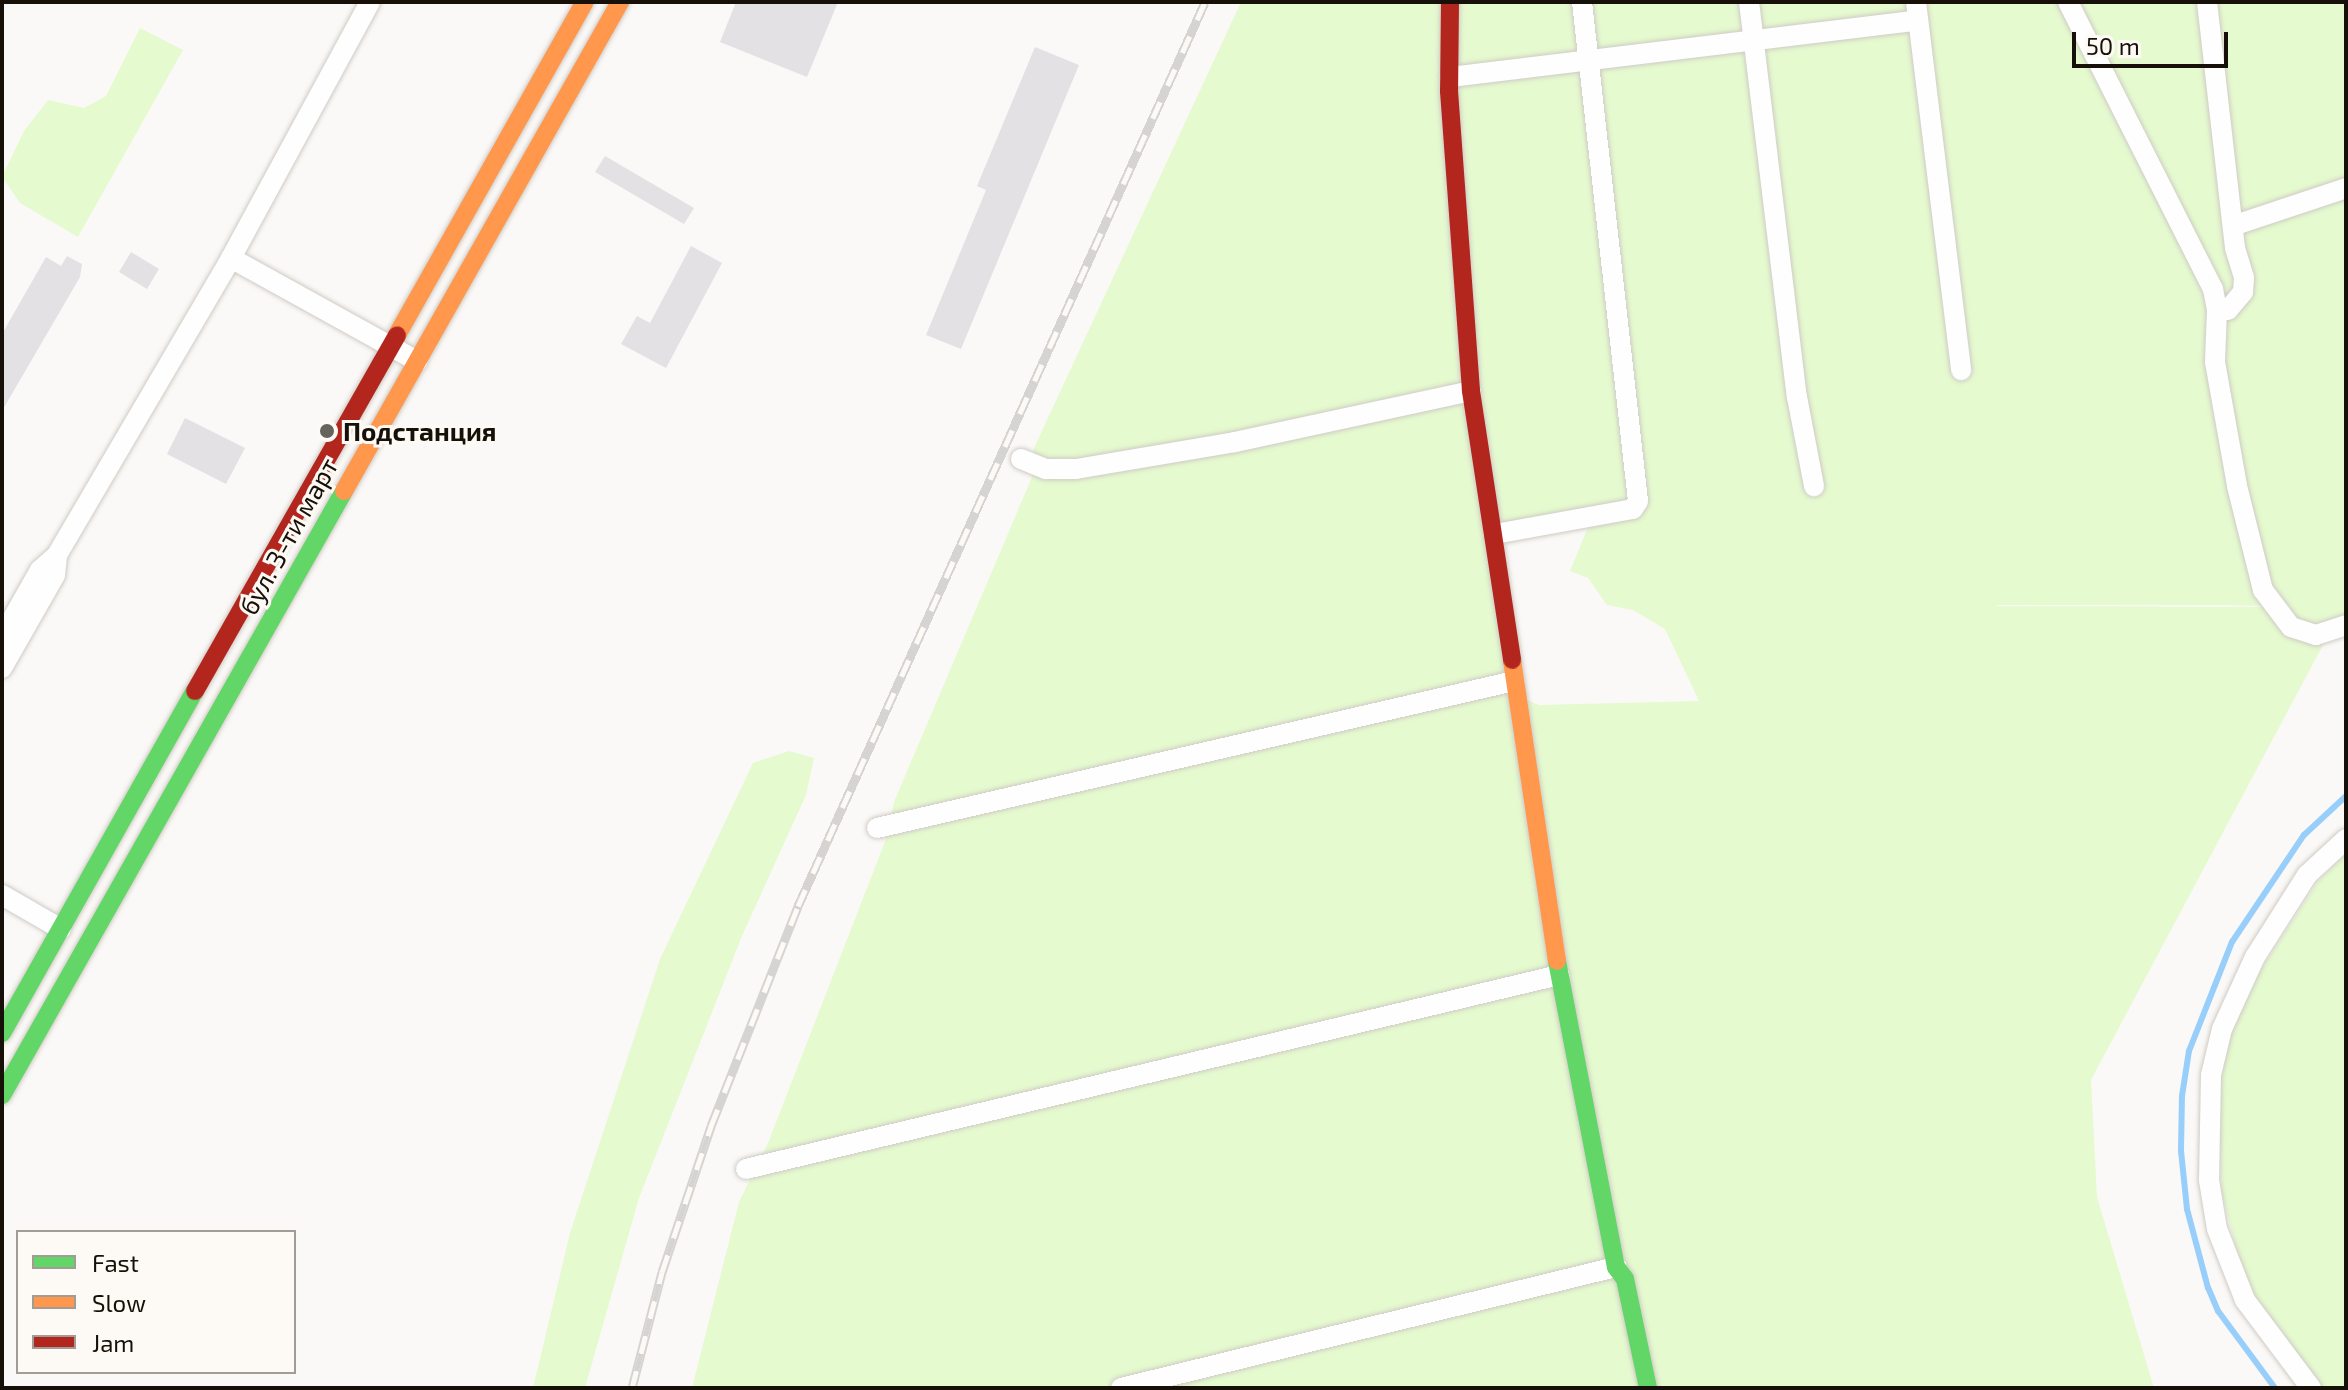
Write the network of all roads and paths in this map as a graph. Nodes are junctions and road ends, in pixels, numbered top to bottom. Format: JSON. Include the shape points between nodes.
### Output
{"nodes":[{"id":1,"x":370,"y":2,"type":"edge"},
{"id":2,"x":585,"y":2,"type":"edge"},
{"id":3,"x":620,"y":2,"type":"edge"},
{"id":4,"x":1450,"y":2,"type":"edge"},
{"id":5,"x":1582,"y":2,"type":"edge"},
{"id":6,"x":1749,"y":2,"type":"edge"},
{"id":7,"x":2068,"y":2,"type":"edge"},
{"id":8,"x":2207,"y":2,"type":"edge"},
{"id":9,"x":1917,"y":11,"type":"edge"},
{"id":10,"x":1753,"y":42,"type":"junction"},
{"id":11,"x":1588,"y":60,"type":"junction"},
{"id":12,"x":1450,"y":77,"type":"junction"},
{"id":13,"x":2346,"y":188,"type":"edge"},
{"id":14,"x":2235,"y":225,"type":"junction"},
{"id":15,"x":231,"y":258,"type":"junction"},
{"id":16,"x":2217,"y":310,"type":"junction"},
{"id":17,"x":390,"y":347,"type":"junction"},
{"id":18,"x":417,"y":361,"type":"junction"},
{"id":19,"x":1961,"y":370,"type":"dead end"},
{"id":20,"x":1471,"y":391,"type":"junction"},
{"id":21,"x":1021,"y":459,"type":"dead end"},
{"id":22,"x":1814,"y":486,"type":"dead end"},
{"id":23,"x":1495,"y":534,"type":"junction"},
{"id":24,"x":57,"y":555,"type":"junction"},
{"id":25,"x":2346,"y":625,"type":"edge"},
{"id":26,"x":2,"y":637,"type":"edge"},
{"id":27,"x":2,"y":668,"type":"edge"},
{"id":28,"x":1514,"y":681,"type":"junction"},
{"id":29,"x":877,"y":828,"type":"dead end"},
{"id":30,"x":2346,"y":839,"type":"edge"},
{"id":31,"x":2,"y":895,"type":"edge"},
{"id":32,"x":61,"y":929,"type":"junction"},
{"id":33,"x":1559,"y":975,"type":"junction"},
{"id":34,"x":2,"y":1033,"type":"edge"},
{"id":35,"x":2,"y":1095,"type":"edge"},
{"id":36,"x":746,"y":1169,"type":"dead end"},
{"id":37,"x":1616,"y":1267,"type":"junction"},
{"id":38,"x":1121,"y":1388,"type":"edge"},
{"id":39,"x":1648,"y":1388,"type":"edge"},
{"id":40,"x":2311,"y":1388,"type":"edge"}],
"edges":[{"from":1,"to":15,"type":"street"},
{"from":2,"to":17,"type":"main road","name":"бул. 3-ти март"},
{"from":3,"to":18,"type":"main road","name":"бул. 3-ти март"},
{"from":4,"to":12,"type":"main road"},
{"from":5,"to":11,"type":"street"},
{"from":6,"to":10,"type":"street"},
{"from":7,"to":16,"type":"street","via":[[2213,289]]},
{"from":8,"to":14,"type":"street"},
{"from":9,"to":10,"type":"street"},
{"from":9,"to":19,"type":"street"},
{"from":10,"to":11,"type":"street"},
{"from":10,"to":22,"type":"street","via":[[1797,397]]},
{"from":11,"to":12,"type":"street"},
{"from":11,"to":23,"type":"street","via":[[1638,501],[1633,509]]},
{"from":12,"to":20,"type":"main road"},
{"from":13,"to":14,"type":"street"},
{"from":14,"to":16,"type":"street","via":[[2243,292],[2228,310]]},
{"from":15,"to":17,"type":"street"},
{"from":15,"to":24,"type":"street"},
{"from":16,"to":25,"type":"street","via":[[2215,362],[2237,486],[2263,590],[2291,627],[2316,635]]},
{"from":17,"to":18,"type":"street"},
{"from":17,"to":32,"type":"main road","name":"бул. 3-ти март"},
{"from":18,"to":35,"type":"main road","name":"бул. 3-ти март"},
{"from":20,"to":21,"type":"street","via":[[1249,440],[1076,469],[1046,469]]},
{"from":20,"to":23,"type":"main road"},
{"from":23,"to":28,"type":"main road"},
{"from":24,"to":26,"type":"street","via":[[40,570]]},
{"from":24,"to":27,"type":"street","via":[[55,575]]},
{"from":28,"to":29,"type":"street"},
{"from":28,"to":33,"type":"main road"},
{"from":30,"to":40,"type":"street","via":[[2307,875],[2242,981],[2222,1029],[2210,1089],[2209,1180],[2217,1229],[2245,1300]]},
{"from":31,"to":32,"type":"street"},
{"from":32,"to":34,"type":"main road","name":"бул. 3-ти март"},
{"from":33,"to":36,"type":"street"},
{"from":33,"to":37,"type":"main road"},
{"from":37,"to":38,"type":"street"},
{"from":37,"to":39,"type":"main road","via":[[1625,1279]]}]}
